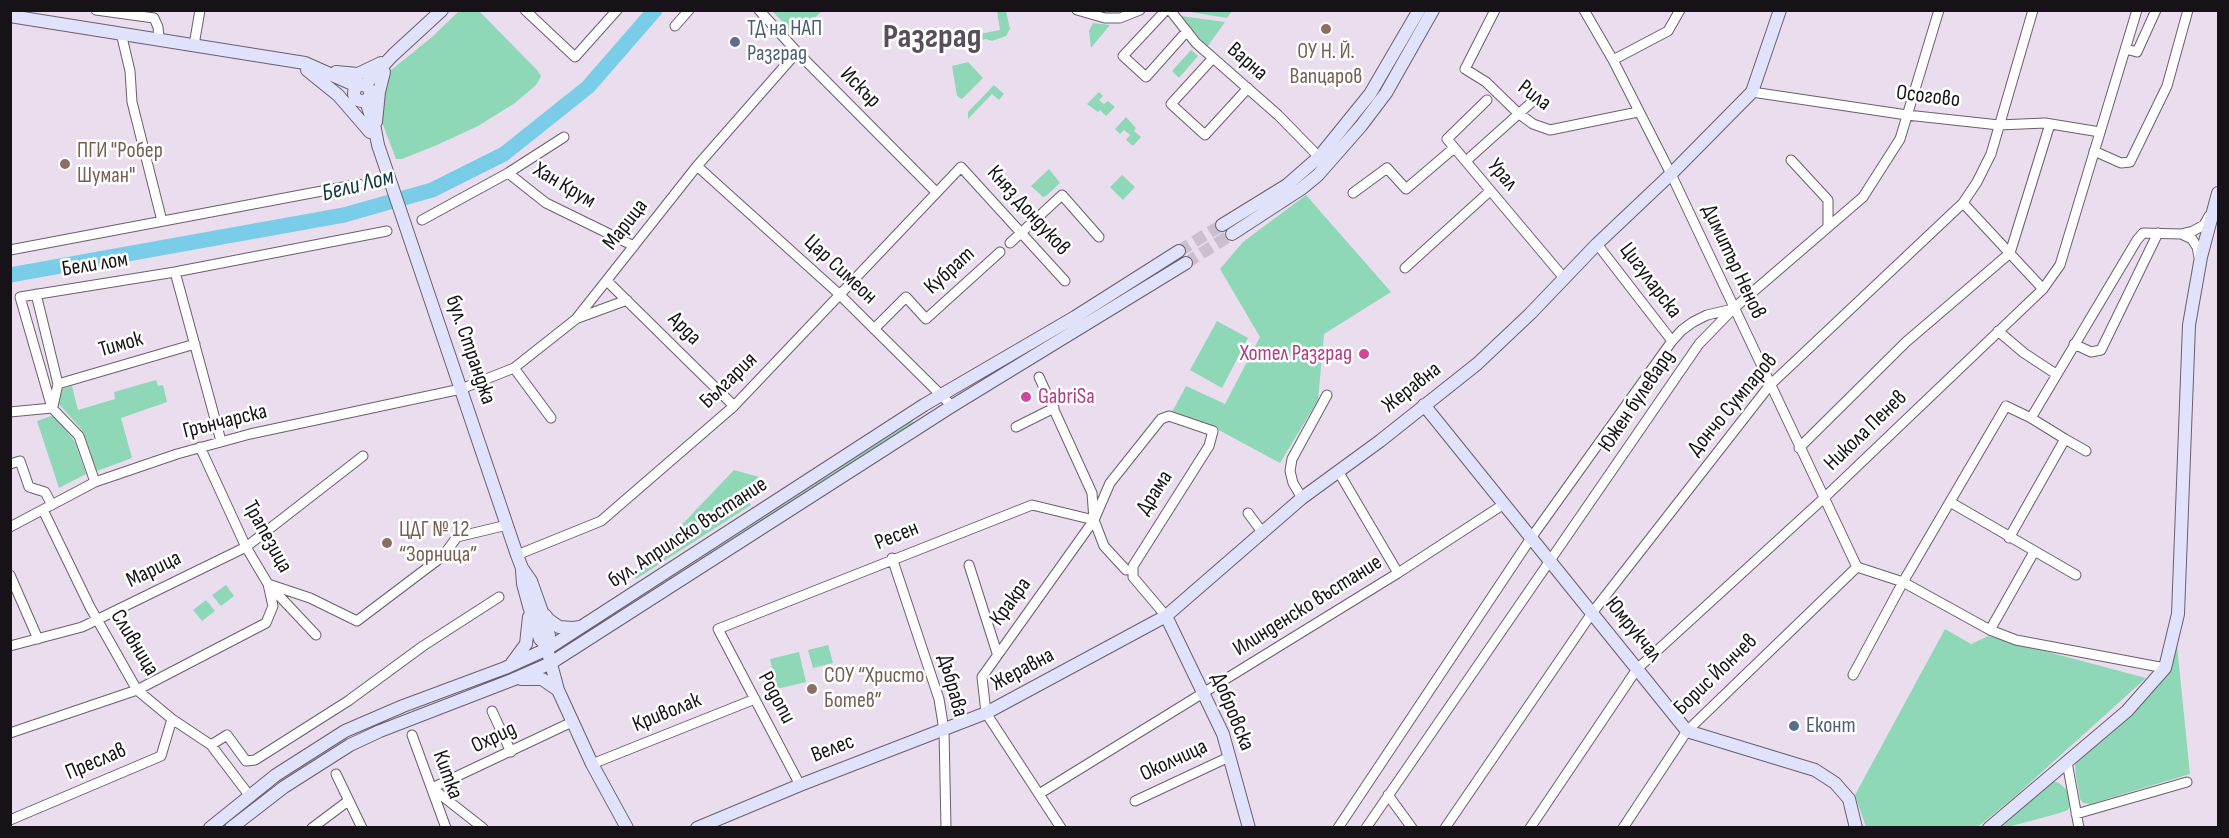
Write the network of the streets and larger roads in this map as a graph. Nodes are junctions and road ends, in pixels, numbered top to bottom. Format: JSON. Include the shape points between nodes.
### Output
{"nodes":[{"id":1,"x":96,"y":10,"type":"edge"},
{"id":2,"x":200,"y":10,"type":"edge"},
{"id":3,"x":442,"y":10,"type":"edge"},
{"id":4,"x":525,"y":10,"type":"edge"},
{"id":5,"x":617,"y":10,"type":"edge"},
{"id":6,"x":689,"y":10,"type":"edge"},
{"id":7,"x":759,"y":10,"type":"edge"},
{"id":8,"x":1077,"y":10,"type":"edge"},
{"id":9,"x":1140,"y":10,"type":"edge"},
{"id":10,"x":1168,"y":10,"type":"edge"},
{"id":11,"x":1419,"y":10,"type":"edge"},
{"id":12,"x":1433,"y":10,"type":"edge"},
{"id":13,"x":1495,"y":10,"type":"edge"},
{"id":14,"x":1584,"y":10,"type":"edge"},
{"id":15,"x":1680,"y":10,"type":"edge"},
{"id":16,"x":1780,"y":10,"type":"edge"},
{"id":17,"x":1939,"y":10,"type":"edge"},
{"id":18,"x":2032,"y":10,"type":"edge"},
{"id":19,"x":2137,"y":10,"type":"edge"},
{"id":20,"x":2156,"y":10,"type":"edge"},
{"id":21,"x":2188,"y":10,"type":"edge"},
{"id":22,"x":10,"y":16,"type":"edge"},
{"id":23,"x":675,"y":26,"type":"dead end"},
{"id":24,"x":1187,"y":31,"type":"junction"},
{"id":25,"x":121,"y":33,"type":"junction"},
{"id":26,"x":159,"y":39,"type":"junction"},
{"id":27,"x":194,"y":45,"type":"junction"},
{"id":28,"x":2126,"y":49,"type":"junction"},
{"id":29,"x":797,"y":52,"type":"junction"},
{"id":30,"x":395,"y":53,"type":"junction"},
{"id":31,"x":1213,"y":57,"type":"junction"},
{"id":32,"x":1613,"y":60,"type":"junction"},
{"id":33,"x":290,"y":61,"type":"junction"},
{"id":34,"x":323,"y":69,"type":"junction"},
{"id":35,"x":307,"y":70,"type":"junction"},
{"id":36,"x":384,"y":72,"type":"junction"},
{"id":37,"x":1248,"y":88,"type":"junction"},
{"id":38,"x":1752,"y":92,"type":"junction"},
{"id":39,"x":361,"y":94,"type":"junction"},
{"id":40,"x":1487,"y":100,"type":"dead end"},
{"id":41,"x":1533,"y":101,"type":"dead end"},
{"id":42,"x":1638,"y":112,"type":"junction"},
{"id":43,"x":1518,"y":113,"type":"junction"},
{"id":44,"x":1907,"y":115,"type":"junction"},
{"id":45,"x":2050,"y":124,"type":"junction"},
{"id":46,"x":1999,"y":125,"type":"junction"},
{"id":47,"x":373,"y":130,"type":"junction"},
{"id":48,"x":2100,"y":132,"type":"junction"},
{"id":49,"x":564,"y":137,"type":"dead end"},
{"id":50,"x":1454,"y":148,"type":"junction"},
{"id":51,"x":2094,"y":151,"type":"junction"},
{"id":52,"x":1791,"y":160,"type":"dead end"},
{"id":53,"x":1323,"y":161,"type":"junction"},
{"id":54,"x":1466,"y":161,"type":"junction"},
{"id":55,"x":697,"y":166,"type":"junction"},
{"id":56,"x":508,"y":173,"type":"junction"},
{"id":57,"x":1671,"y":174,"type":"junction"},
{"id":58,"x":359,"y":184,"type":"dead end"},
{"id":59,"x":1490,"y":190,"type":"junction"},
{"id":60,"x":936,"y":192,"type":"junction"},
{"id":61,"x":2218,"y":193,"type":"edge"},
{"id":62,"x":1353,"y":194,"type":"dead end"},
{"id":63,"x":1963,"y":203,"type":"junction"},
{"id":64,"x":2215,"y":207,"type":"junction"},
{"id":65,"x":422,"y":220,"type":"dead end"},
{"id":66,"x":162,"y":221,"type":"junction"},
{"id":67,"x":1222,"y":225,"type":"tunnel mouth"},
{"id":68,"x":1828,"y":227,"type":"junction"},
{"id":69,"x":387,"y":231,"type":"dead end"},
{"id":70,"x":1021,"y":232,"type":"junction"},
{"id":71,"x":2158,"y":233,"type":"junction"},
{"id":72,"x":1232,"y":234,"type":"tunnel mouth"},
{"id":73,"x":2181,"y":234,"type":"junction"},
{"id":74,"x":1099,"y":237,"type":"dead end"},
{"id":75,"x":1010,"y":243,"type":"dead end"},
{"id":76,"x":1597,"y":244,"type":"junction"},
{"id":77,"x":634,"y":246,"type":"junction"},
{"id":78,"x":10,"y":250,"type":"edge"},
{"id":79,"x":1179,"y":250,"type":"tunnel mouth"},
{"id":80,"x":1000,"y":252,"type":"dead end"},
{"id":81,"x":2010,"y":253,"type":"junction"},
{"id":82,"x":2200,"y":262,"type":"junction"},
{"id":83,"x":1186,"y":263,"type":"tunnel mouth"},
{"id":84,"x":1405,"y":268,"type":"dead end"},
{"id":85,"x":176,"y":272,"type":"junction"},
{"id":86,"x":1564,"y":279,"type":"junction"},
{"id":87,"x":607,"y":280,"type":"junction"},
{"id":88,"x":1065,"y":281,"type":"dead end"},
{"id":89,"x":2043,"y":289,"type":"junction"},
{"id":90,"x":36,"y":294,"type":"junction"},
{"id":91,"x":838,"y":294,"type":"junction"},
{"id":92,"x":627,"y":300,"type":"junction"},
{"id":93,"x":1733,"y":309,"type":"junction"},
{"id":94,"x":576,"y":319,"type":"junction"},
{"id":95,"x":874,"y":329,"type":"junction"},
{"id":96,"x":1998,"y":332,"type":"junction"},
{"id":97,"x":1672,"y":341,"type":"junction"},
{"id":98,"x":195,"y":344,"type":"junction"},
{"id":99,"x":2074,"y":344,"type":"junction"},
{"id":100,"x":514,"y":368,"type":"junction"},
{"id":101,"x":2056,"y":374,"type":"junction"},
{"id":102,"x":1040,"y":377,"type":"dead end"},
{"id":103,"x":58,"y":384,"type":"junction"},
{"id":104,"x":1770,"y":385,"type":"junction"},
{"id":105,"x":461,"y":388,"type":"junction"},
{"id":106,"x":940,"y":395,"type":"junction"},
{"id":107,"x":1327,"y":395,"type":"dead end"},
{"id":108,"x":1424,"y":405,"type":"junction"},
{"id":109,"x":734,"y":406,"type":"junction"},
{"id":110,"x":952,"y":406,"type":"junction"},
{"id":111,"x":52,"y":408,"type":"junction"},
{"id":112,"x":1054,"y":408,"type":"junction"},
{"id":113,"x":10,"y":412,"type":"edge"},
{"id":114,"x":552,"y":418,"type":"dead end"},
{"id":115,"x":2031,"y":418,"type":"junction"},
{"id":116,"x":1016,"y":427,"type":"dead end"},
{"id":117,"x":1213,"y":431,"type":"joint"},
{"id":118,"x":2065,"y":439,"type":"junction"},
{"id":119,"x":221,"y":441,"type":"junction"},
{"id":120,"x":200,"y":447,"type":"junction"},
{"id":121,"x":1799,"y":448,"type":"junction"},
{"id":122,"x":2086,"y":451,"type":"dead end"},
{"id":123,"x":363,"y":456,"type":"dead end"},
{"id":124,"x":10,"y":464,"type":"edge"},
{"id":125,"x":1338,"y":471,"type":"junction"},
{"id":126,"x":95,"y":482,"type":"junction"},
{"id":127,"x":1302,"y":498,"type":"junction"},
{"id":128,"x":1823,"y":499,"type":"junction"},
{"id":129,"x":1950,"y":502,"type":"junction"},
{"id":130,"x":1503,"y":504,"type":"junction"},
{"id":131,"x":52,"y":505,"type":"junction"},
{"id":132,"x":43,"y":510,"type":"junction"},
{"id":133,"x":1248,"y":513,"type":"dead end"},
{"id":134,"x":1094,"y":520,"type":"junction"},
{"id":135,"x":507,"y":525,"type":"junction"},
{"id":136,"x":10,"y":527,"type":"edge"},
{"id":137,"x":1262,"y":532,"type":"junction"},
{"id":138,"x":2009,"y":538,"type":"junction"},
{"id":139,"x":1534,"y":541,"type":"junction"},
{"id":140,"x":246,"y":548,"type":"junction"},
{"id":141,"x":2034,"y":552,"type":"junction"},
{"id":142,"x":517,"y":555,"type":"junction"},
{"id":143,"x":892,"y":558,"type":"junction"},
{"id":144,"x":1548,"y":559,"type":"junction"},
{"id":145,"x":969,"y":565,"type":"dead end"},
{"id":146,"x":1857,"y":567,"type":"junction"},
{"id":147,"x":1129,"y":573,"type":"junction"},
{"id":148,"x":1398,"y":573,"type":"junction"},
{"id":149,"x":10,"y":575,"type":"edge"},
{"id":150,"x":2076,"y":575,"type":"dead end"},
{"id":151,"x":1903,"y":582,"type":"junction"},
{"id":152,"x":268,"y":584,"type":"junction"},
{"id":153,"x":499,"y":597,"type":"dead end"},
{"id":154,"x":535,"y":608,"type":"junction"},
{"id":155,"x":1592,"y":613,"type":"junction"},
{"id":156,"x":1166,"y":616,"type":"junction"},
{"id":157,"x":98,"y":620,"type":"junction"},
{"id":158,"x":584,"y":626,"type":"junction"},
{"id":159,"x":718,"y":629,"type":"joint"},
{"id":160,"x":1989,"y":630,"type":"junction"},
{"id":161,"x":316,"y":635,"type":"dead end"},
{"id":162,"x":38,"y":639,"type":"junction"},
{"id":163,"x":10,"y":646,"type":"edge"},
{"id":164,"x":547,"y":647,"type":"junction"},
{"id":165,"x":998,"y":652,"type":"junction"},
{"id":166,"x":551,"y":663,"type":"junction"},
{"id":167,"x":505,"y":668,"type":"junction"},
{"id":168,"x":2165,"y":668,"type":"junction"},
{"id":169,"x":1637,"y":669,"type":"junction"},
{"id":170,"x":1853,"y":675,"type":"dead end"},
{"id":171,"x":512,"y":680,"type":"junction"},
{"id":172,"x":137,"y":690,"type":"junction"},
{"id":173,"x":558,"y":690,"type":"junction"},
{"id":174,"x":1203,"y":694,"type":"junction"},
{"id":175,"x":755,"y":699,"type":"junction"},
{"id":176,"x":492,"y":711,"type":"dead end"},
{"id":177,"x":986,"y":713,"type":"junction"},
{"id":178,"x":172,"y":718,"type":"junction"},
{"id":179,"x":572,"y":722,"type":"junction"},
{"id":180,"x":944,"y":730,"type":"junction"},
{"id":181,"x":1687,"y":731,"type":"junction"},
{"id":182,"x":10,"y":734,"type":"edge"},
{"id":183,"x":412,"y":735,"type":"dead end"},
{"id":184,"x":211,"y":745,"type":"junction"},
{"id":185,"x":511,"y":752,"type":"junction"},
{"id":186,"x":1229,"y":757,"type":"junction"},
{"id":187,"x":2067,"y":762,"type":"junction"},
{"id":188,"x":592,"y":764,"type":"junction"},
{"id":189,"x":336,"y":774,"type":"dead end"},
{"id":190,"x":2187,"y":782,"type":"dead end"},
{"id":191,"x":800,"y":785,"type":"junction"},
{"id":192,"x":432,"y":788,"type":"junction"},
{"id":193,"x":1039,"y":794,"type":"junction"},
{"id":194,"x":249,"y":795,"type":"junction"},
{"id":195,"x":1388,"y":795,"type":"junction"},
{"id":196,"x":348,"y":801,"type":"junction"},
{"id":197,"x":1135,"y":801,"type":"dead end"},
{"id":198,"x":2076,"y":814,"type":"junction"},
{"id":199,"x":10,"y":820,"type":"edge"},
{"id":200,"x":210,"y":828,"type":"edge"},
{"id":201,"x":231,"y":828,"type":"edge"},
{"id":202,"x":312,"y":828,"type":"edge"},
{"id":203,"x":363,"y":828,"type":"edge"},
{"id":204,"x":446,"y":828,"type":"edge"},
{"id":205,"x":483,"y":828,"type":"edge"},
{"id":206,"x":627,"y":828,"type":"edge"},
{"id":207,"x":697,"y":828,"type":"edge"},
{"id":208,"x":946,"y":828,"type":"edge"},
{"id":209,"x":1061,"y":828,"type":"edge"},
{"id":210,"x":1249,"y":828,"type":"edge"},
{"id":211,"x":1338,"y":828,"type":"edge"},
{"id":212,"x":1366,"y":828,"type":"edge"},
{"id":213,"x":1412,"y":828,"type":"edge"},
{"id":214,"x":1445,"y":828,"type":"edge"},
{"id":215,"x":1530,"y":828,"type":"edge"},
{"id":216,"x":1623,"y":828,"type":"edge"},
{"id":217,"x":1856,"y":828,"type":"edge"},
{"id":218,"x":1989,"y":828,"type":"edge"},
{"id":219,"x":2079,"y":828,"type":"edge"}],
"edges":[{"from":1,"to":26,"type":"street","via":[[154,18]]},
{"from":2,"to":27,"type":"street"},
{"from":3,"to":30,"type":"street"},
{"from":4,"to":5,"type":"street","via":[[575,57]]},
{"from":6,"to":23,"type":"street"},
{"from":7,"to":29,"type":"street","name":"Искър"},
{"from":8,"to":9,"type":"street","via":[[1105,18],[1120,18]]},
{"from":10,"to":24,"type":"street","name":"Варна"},
{"from":10,"to":24,"type":"street","via":[[1123,56],[1146,77]]},
{"from":11,"to":53,"type":"street","via":[[1370,94]]},
{"from":12,"to":53,"type":"street","via":[[1386,93],[1361,126]]},
{"from":13,"to":43,"type":"street","name":"Рила","via":[[1465,69],[1486,82]]},
{"from":14,"to":32,"type":"street","name":"Димитър Ненов"},
{"from":15,"to":32,"type":"street","via":[[1668,31]]},
{"from":16,"to":38,"type":"street","name":"Жеравна"},
{"from":17,"to":44,"type":"street","name":"Южен булевард"},
{"from":18,"to":46,"type":"street","name":"Дончо Сумпаров"},
{"from":19,"to":28,"type":"street","name":"Никола Пенев"},
{"from":20,"to":28,"type":"street","via":[[2137,51]]},
{"from":21,"to":51,"type":"street","via":[[2167,86],[2130,162],[2121,163]]},
{"from":22,"to":25,"type":"street"},
{"from":24,"to":31,"type":"street","name":"Варна"},
{"from":25,"to":26,"type":"street"},
{"from":25,"to":66,"type":"street","via":[[132,102]]},
{"from":26,"to":27,"type":"street"},
{"from":27,"to":33,"type":"street"},
{"from":28,"to":48,"type":"street","name":"Никола Пенев"},
{"from":29,"to":55,"type":"street","name":"Марица"},
{"from":29,"to":60,"type":"street","name":"Искър"},
{"from":30,"to":34,"type":"street","via":[[358,74]]},
{"from":30,"to":36,"type":"street"},
{"from":30,"to":39,"type":"street"},
{"from":31,"to":37,"type":"street","name":"Варна"},
{"from":31,"to":37,"type":"street","via":[[1171,104],[1205,135]]},
{"from":32,"to":42,"type":"street","name":"Димитър Ненов"},
{"from":33,"to":34,"type":"street"},
{"from":33,"to":35,"type":"street"},
{"from":34,"to":39,"type":"street"},
{"from":35,"to":39,"type":"street"},
{"from":35,"to":47,"type":"street"},
{"from":36,"to":39,"type":"street"},
{"from":36,"to":47,"type":"street"},
{"from":37,"to":53,"type":"street","name":"Варна"},
{"from":38,"to":44,"type":"street","name":"Осогово"},
{"from":38,"to":57,"type":"street","name":"Жеравна"},
{"from":39,"to":47,"type":"street","name":"бул. Странджа"},
{"from":40,"to":50,"type":"street","via":[[1447,139]]},
{"from":41,"to":43,"type":"street"},
{"from":42,"to":43,"type":"street","name":"Рила","via":[[1550,130]]},
{"from":42,"to":57,"type":"street","name":"Димитър Ненов"},
{"from":43,"to":54,"type":"street"},
{"from":44,"to":46,"type":"street","name":"Осогово"},
{"from":44,"to":68,"type":"street","name":"Южен булевард","via":[[1900,139],[1863,196]]},
{"from":45,"to":46,"type":"street","name":"Осогово"},
{"from":45,"to":48,"type":"street","name":"Осогово"},
{"from":45,"to":81,"type":"street"},
{"from":46,"to":63,"type":"street","name":"Дончо Сумпаров","via":[[1991,154]]},
{"from":47,"to":105,"type":"street","name":"бул. Странджа"},
{"from":48,"to":51,"type":"street","name":"Никола Пенев"},
{"from":49,"to":56,"type":"street"},
{"from":50,"to":54,"type":"street","name":"Урал"},
{"from":50,"to":62,"type":"street","via":[[1406,189],[1387,168]]},
{"from":51,"to":89,"type":"street","name":"Никола Пенев","via":[[2060,265]]},
{"from":52,"to":68,"type":"street","via":[[1828,200]]},
{"from":53,"to":67,"type":"street"},
{"from":53,"to":72,"type":"street","via":[[1301,189]]},
{"from":54,"to":59,"type":"street","name":"Урал"},
{"from":55,"to":77,"type":"street","name":"Марица"},
{"from":55,"to":91,"type":"street","name":"Цар Симеон"},
{"from":56,"to":65,"type":"street"},
{"from":56,"to":77,"type":"street","name":"Хан Крум","via":[[546,203]]},
{"from":57,"to":76,"type":"street","name":"Жеравна"},
{"from":57,"to":93,"type":"street","name":"Димитър Ненов"},
{"from":58,"to":66,"type":"street"},
{"from":59,"to":84,"type":"street"},
{"from":59,"to":86,"type":"street","name":"Урал"},
{"from":60,"to":70,"type":"street","name":"Княз Дондуков","via":[[961,167]]},
{"from":60,"to":91,"type":"street","name":"България"},
{"from":61,"to":64,"type":"street"},
{"from":63,"to":81,"type":"street"},
{"from":63,"to":104,"type":"street","name":"Дончо Сумпаров"},
{"from":64,"to":73,"type":"street","via":[[2204,225]]},
{"from":64,"to":82,"type":"street"},
{"from":66,"to":78,"type":"street"},
{"from":68,"to":93,"type":"street","name":"Южен булевард"},
{"from":69,"to":85,"type":"street","name":"Бели лом"},
{"from":70,"to":74,"type":"street","via":[[1062,195]]},
{"from":70,"to":75,"type":"street"},
{"from":70,"to":88,"type":"street","name":"Княз Дондуков"},
{"from":71,"to":73,"type":"street"},
{"from":71,"to":99,"type":"street","via":[[2143,233],[2137,240]]},
{"from":71,"to":99,"type":"street","via":[[2101,350],[2091,352]]},
{"from":73,"to":82,"type":"street","via":[[2192,239]]},
{"from":76,"to":86,"type":"street","name":"Жеравна"},
{"from":76,"to":97,"type":"street","name":"Цигуларска"},
{"from":77,"to":87,"type":"street","name":"Марица"},
{"from":79,"to":106,"type":"street","name":"бул. Априлско въстание"},
{"from":80,"to":95,"type":"street","name":"Кубрат","via":[[926,319],[906,297]]},
{"from":81,"to":89,"type":"street"},
{"from":81,"to":121,"type":"street","via":[[1906,342]]},
{"from":82,"to":168,"type":"street","via":[[2189,325],[2178,614]]},
{"from":83,"to":110,"type":"street","name":"бул. Априлско въстание"},
{"from":85,"to":90,"type":"street","name":"Бели лом"},
{"from":85,"to":98,"type":"street"},
{"from":86,"to":108,"type":"street","name":"Жеравна","via":[[1477,364]]},
{"from":87,"to":92,"type":"street","name":"Арда"},
{"from":87,"to":94,"type":"street","name":"Марица"},
{"from":89,"to":96,"type":"street","name":"Никола Пенев"},
{"from":90,"to":103,"type":"street"},
{"from":90,"to":111,"type":"street","name":"Бели лом","via":[[20,297]]},
{"from":91,"to":95,"type":"street","name":"Цар Симеон"},
{"from":91,"to":109,"type":"street","name":"България"},
{"from":92,"to":94,"type":"street"},
{"from":92,"to":109,"type":"street","name":"Арда"},
{"from":93,"to":97,"type":"street","via":[[1693,322]]},
{"from":93,"to":104,"type":"street","name":"Димитър Ненов"},
{"from":93,"to":144,"type":"street","name":"Южен булевард","via":[[1698,345]]},
{"from":94,"to":100,"type":"street","name":"Марица"},
{"from":95,"to":106,"type":"street","name":"Цар Симеон"},
{"from":96,"to":101,"type":"street"},
{"from":96,"to":128,"type":"street","name":"Никола Пенев"},
{"from":97,"to":139,"type":"street"},
{"from":98,"to":103,"type":"street","name":"Тимок"},
{"from":98,"to":119,"type":"street"},
{"from":99,"to":101,"type":"street"},
{"from":100,"to":105,"type":"street","name":"Марица"},
{"from":100,"to":114,"type":"street"},
{"from":101,"to":115,"type":"street"},
{"from":102,"to":112,"type":"street"},
{"from":103,"to":111,"type":"street"},
{"from":104,"to":121,"type":"street","name":"Димитър Ненов"},
{"from":104,"to":155,"type":"street","name":"Дончо Сумпаров"},
{"from":105,"to":119,"type":"street","name":"Грънчарска"},
{"from":105,"to":135,"type":"street","name":"бул. Странджа"},
{"from":106,"to":110,"type":"street","name":"Цар Симеон"},
{"from":106,"to":158,"type":"street","name":"бул. Априлско въстание"},
{"from":107,"to":127,"type":"street","via":[[1292,459],[1293,483]]},
{"from":108,"to":125,"type":"street","name":"Жеравна"},
{"from":108,"to":130,"type":"street"},
{"from":109,"to":142,"type":"street","name":"България","via":[[601,521]]},
{"from":110,"to":166,"type":"street","name":"бул. Априлско въстание"},
{"from":111,"to":113,"type":"street"},
{"from":111,"to":126,"type":"street","via":[[79,436]]},
{"from":112,"to":116,"type":"street"},
{"from":112,"to":134,"type":"street","via":[[1092,494]]},
{"from":115,"to":118,"type":"street"},
{"from":115,"to":129,"type":"street","via":[[2006,406]]},
{"from":117,"to":134,"type":"street","name":"Кракра","via":[[1169,416],[1161,418],[1110,483]]},
{"from":117,"to":147,"type":"street","name":"Драма","via":[[1209,446]]},
{"from":118,"to":122,"type":"street"},
{"from":118,"to":138,"type":"street"},
{"from":119,"to":120,"type":"street","name":"Грънчарска"},
{"from":120,"to":126,"type":"street","name":"Грънчарска"},
{"from":120,"to":140,"type":"street","name":"Трапезица"},
{"from":121,"to":128,"type":"street","name":"Димитър Ненов"},
{"from":123,"to":140,"type":"street","name":"Марица"},
{"from":124,"to":131,"type":"street","via":[[20,461],[29,487],[45,492]]},
{"from":125,"to":127,"type":"street","name":"Жеравна"},
{"from":125,"to":148,"type":"street"},
{"from":126,"to":131,"type":"street","name":"Грънчарска"},
{"from":127,"to":137,"type":"street","name":"Жеравна"},
{"from":128,"to":146,"type":"street","name":"Димитър Ненов"},
{"from":128,"to":169,"type":"street","name":"Никола Пенев"},
{"from":129,"to":138,"type":"street"},
{"from":129,"to":151,"type":"street"},
{"from":130,"to":139,"type":"street"},
{"from":130,"to":148,"type":"street","name":"Илинденско въстание"},
{"from":131,"to":132,"type":"street","name":"Грънчарска"},
{"from":132,"to":136,"type":"street","name":"Грънчарска"},
{"from":132,"to":157,"type":"street","name":"Сливница"},
{"from":133,"to":137,"type":"street"},
{"from":134,"to":143,"type":"street","name":"Ресен","via":[[1032,505]]},
{"from":134,"to":147,"type":"street","via":[[1104,546]]},
{"from":134,"to":165,"type":"street","name":"Кракра"},
{"from":135,"to":142,"type":"street","name":"бул. Странджа"},
{"from":135,"to":152,"type":"street","via":[[457,537],[443,556],[357,621],[310,598]]},
{"from":137,"to":156,"type":"street","name":"Жеравна"},
{"from":138,"to":141,"type":"street"},
{"from":139,"to":144,"type":"street","name":"Юмрукчал"},
{"from":139,"to":211,"type":"street"},
{"from":140,"to":152,"type":"street","name":"Трапезица"},
{"from":140,"to":157,"type":"street","name":"Марица"},
{"from":141,"to":150,"type":"street"},
{"from":141,"to":160,"type":"street"},
{"from":142,"to":154,"type":"street","name":"бул. Странджа","via":[[531,581]]},
{"from":143,"to":159,"type":"street","name":"Ресен"},
{"from":143,"to":180,"type":"street","name":"Дъбрава","via":[[939,699]]},
{"from":144,"to":155,"type":"street","name":"Юмрукчал"},
{"from":144,"to":195,"type":"street","name":"Южен булевард"},
{"from":145,"to":165,"type":"street"},
{"from":146,"to":151,"type":"street"},
{"from":146,"to":181,"type":"street","name":"Борис Йончев"},
{"from":147,"to":156,"type":"street"},
{"from":148,"to":174,"type":"street","name":"Илинденско въстание"},
{"from":149,"to":162,"type":"street"},
{"from":151,"to":160,"type":"street"},
{"from":151,"to":170,"type":"street"},
{"from":152,"to":161,"type":"street","name":"Трапезица"},
{"from":152,"to":172,"type":"street","via":[[273,606],[266,623]]},
{"from":153,"to":184,"type":"street","via":[[255,760],[246,761],[227,735]]},
{"from":154,"to":158,"type":"street","via":[[559,627]]},
{"from":154,"to":164,"type":"street","name":"бул. Странджа","via":[[540,639]]},
{"from":154,"to":167,"type":"street","via":[[525,644]]},
{"from":155,"to":169,"type":"street","name":"Юмрукчал"},
{"from":155,"to":214,"type":"street","name":"Дончо Сумпаров"},
{"from":156,"to":174,"type":"street","name":"Добровска"},
{"from":156,"to":177,"type":"street","name":"Жеравна"},
{"from":157,"to":162,"type":"street","name":"Марица"},
{"from":157,"to":172,"type":"street","name":"Сливница"},
{"from":158,"to":164,"type":"street","name":"бул. Априлско въстание"},
{"from":159,"to":175,"type":"street","name":"Родопи"},
{"from":160,"to":168,"type":"street","via":[[2016,640]]},
{"from":162,"to":163,"type":"street","name":"Марица"},
{"from":164,"to":166,"type":"street","name":"бул. Странджа"},
{"from":164,"to":167,"type":"street","name":"бул. Априлско въстание"},
{"from":165,"to":177,"type":"street","name":"Кракра","via":[[982,677]]},
{"from":166,"to":171,"type":"street","name":"бул. Априлско въстание"},
{"from":166,"to":173,"type":"street","name":"бул. Странджа"},
{"from":167,"to":194,"type":"street","name":"бул. Априлско въстание","via":[[345,731]]},
{"from":168,"to":187,"type":"street","via":[[2127,711]]},
{"from":169,"to":181,"type":"street","name":"Юмрукчал"},
{"from":169,"to":215,"type":"street","name":"Никола Пенев"},
{"from":171,"to":173,"type":"street","via":[[542,679]]},
{"from":171,"to":201,"type":"street","name":"бул. Априлско въстание","via":[[350,745],[284,787]]},
{"from":172,"to":178,"type":"street","name":"Сливница"},
{"from":172,"to":182,"type":"street"},
{"from":173,"to":179,"type":"street","name":"бул. Странджа"},
{"from":174,"to":186,"type":"street","name":"Добровска","via":[[1223,734]]},
{"from":174,"to":193,"type":"street","name":"Илинденско въстание"},
{"from":175,"to":188,"type":"street","name":"Криволак"},
{"from":175,"to":191,"type":"street","name":"Родопи"},
{"from":176,"to":185,"type":"street"},
{"from":177,"to":180,"type":"street","name":"Велес"},
{"from":177,"to":193,"type":"street"},
{"from":178,"to":184,"type":"street","name":"Сливница"},
{"from":178,"to":199,"type":"street","name":"Преслав","via":[[161,756]]},
{"from":179,"to":185,"type":"street","name":"Охрид"},
{"from":179,"to":188,"type":"street","name":"бул. Странджа"},
{"from":180,"to":191,"type":"street","name":"Велес"},
{"from":180,"to":208,"type":"street","name":"Дъбрава"},
{"from":181,"to":216,"type":"street","name":"Борис Йончев"},
{"from":181,"to":217,"type":"street","via":[[1815,770],[1835,783],[1848,799]]},
{"from":183,"to":192,"type":"street","name":"Китка"},
{"from":184,"to":194,"type":"street","name":"Сливница"},
{"from":185,"to":192,"type":"street","name":"Охрид"},
{"from":186,"to":197,"type":"street","name":"Околчица"},
{"from":186,"to":210,"type":"street","name":"Добровска"},
{"from":187,"to":198,"type":"street"},
{"from":187,"to":218,"type":"street"},
{"from":188,"to":206,"type":"street","name":"бул. Странджа"},
{"from":189,"to":196,"type":"street"},
{"from":190,"to":198,"type":"street"},
{"from":191,"to":207,"type":"street","name":"Велес"},
{"from":192,"to":204,"type":"street","name":"Китка"},
{"from":192,"to":205,"type":"street"},
{"from":193,"to":209,"type":"street"},
{"from":194,"to":200,"type":"street","name":"бул. Априлско въстание"},
{"from":195,"to":212,"type":"street","name":"Южен булевард"},
{"from":195,"to":213,"type":"street"},
{"from":196,"to":202,"type":"street"},
{"from":196,"to":203,"type":"street"},
{"from":198,"to":219,"type":"street"}]}
